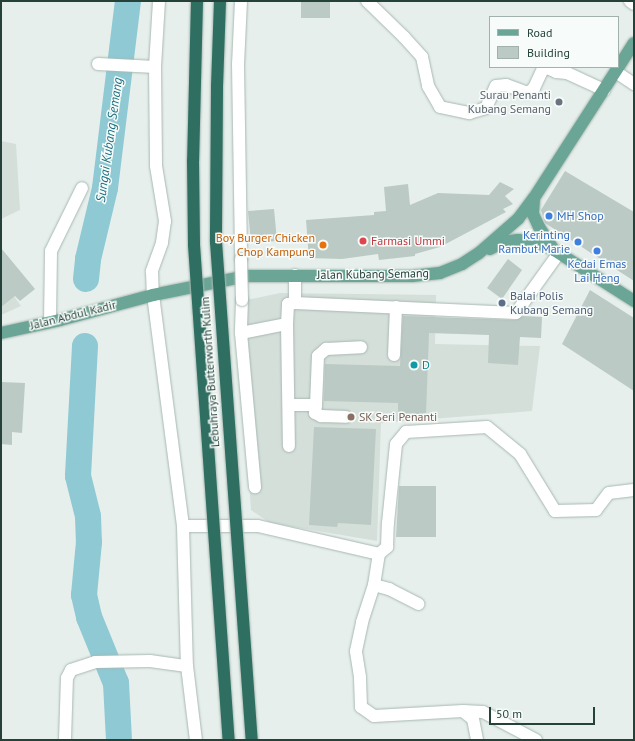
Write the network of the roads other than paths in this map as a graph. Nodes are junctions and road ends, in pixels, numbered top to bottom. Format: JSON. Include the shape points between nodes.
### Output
{"nodes":[{"id":1,"x":159,"y":1,"type":"edge"},
{"id":2,"x":197,"y":1,"type":"edge"},
{"id":3,"x":220,"y":1,"type":"edge"},
{"id":4,"x":241,"y":1,"type":"edge"},
{"id":5,"x":367,"y":1,"type":"edge"},
{"id":6,"x":630,"y":1,"type":"edge"},
{"id":7,"x":634,"y":4,"type":"edge"},
{"id":8,"x":634,"y":43,"type":"edge"},
{"id":9,"x":102,"y":65,"type":"dead end"},
{"id":10,"x":155,"y":67,"type":"junction"},
{"id":11,"x":619,"y":67,"type":"edge"},
{"id":12,"x":544,"y":68,"type":"edge"},
{"id":13,"x":547,"y":68,"type":"edge"},
{"id":14,"x":618,"y":68,"type":"edge"},
{"id":15,"x":616,"y":72,"type":"junction"},
{"id":16,"x":634,"y":84,"type":"edge"},
{"id":17,"x":604,"y":90,"type":"junction"},
{"id":18,"x":82,"y":188,"type":"dead end"},
{"id":19,"x":534,"y":198,"type":"junction"},
{"id":20,"x":557,"y":251,"type":"junction"},
{"id":21,"x":479,"y":253,"type":"junction"},
{"id":22,"x":295,"y":275,"type":"junction"},
{"id":23,"x":149,"y":296,"type":"junction"},
{"id":24,"x":634,"y":301,"type":"edge"},
{"id":25,"x":295,"y":303,"type":"junction"},
{"id":26,"x":396,"y":306,"type":"junction"},
{"id":27,"x":55,"y":321,"type":"junction"},
{"id":28,"x":288,"y":324,"type":"junction"},
{"id":29,"x":1,"y":333,"type":"edge"},
{"id":30,"x":241,"y":333,"type":"junction"},
{"id":31,"x":361,"y":347,"type":"dead end"},
{"id":32,"x":394,"y":355,"type":"dead end"},
{"id":33,"x":289,"y":405,"type":"junction"},
{"id":34,"x":316,"y":405,"type":"junction"},
{"id":35,"x":346,"y":417,"type":"dead end"},
{"id":36,"x":289,"y":446,"type":"dead end"},
{"id":37,"x":255,"y":487,"type":"dead end"},
{"id":38,"x":634,"y":490,"type":"edge"},
{"id":39,"x":183,"y":526,"type":"junction"},
{"id":40,"x":379,"y":554,"type":"junction"},
{"id":41,"x":374,"y":585,"type":"junction"},
{"id":42,"x":418,"y":604,"type":"dead end"},
{"id":43,"x":187,"y":666,"type":"junction"},
{"id":44,"x":463,"y":711,"type":"junction"},
{"id":45,"x":65,"y":740,"type":"edge"},
{"id":46,"x":196,"y":740,"type":"edge"},
{"id":47,"x":229,"y":740,"type":"edge"},
{"id":48,"x":252,"y":740,"type":"edge"},
{"id":49,"x":477,"y":740,"type":"edge"},
{"id":50,"x":536,"y":740,"type":"edge"}],
"edges":[{"from":1,"to":10,"type":"street"},
{"from":2,"to":47,"type":"highway","name":"Lebuhraya Butterworth Kulim","bridge":true,"via":[[194,245]]},
{"from":3,"to":48,"type":"highway","name":"Lebuhraya Butterworth Kulim","bridge":true,"via":[[216,242]]},
{"from":4,"to":30,"type":"street","bridge":true,"via":[[238,64]]},
{"from":5,"to":12,"type":"street","via":[[422,57],[428,86],[440,107],[469,113],[486,108],[496,86],[506,85],[528,93],[534,88]]},
{"from":6,"to":7,"type":"street"},
{"from":8,"to":11,"type":"main road","name":"Jalan Kubang Semang"},
{"from":9,"to":10,"type":"street"},
{"from":10,"to":23,"type":"street","via":[[156,166],[164,220],[162,243],[152,271]]},
{"from":13,"to":17,"type":"street","via":[[567,73]]},
{"from":14,"to":15,"type":"main road","name":"Jalan Kubang Semang"},
{"from":15,"to":16,"type":"street"},
{"from":15,"to":17,"type":"main road","name":"Jalan Kubang Semang"},
{"from":17,"to":19,"type":"main road","name":"Jalan Kubang Semang"},
{"from":18,"to":27,"type":"street","via":[[51,251]]},
{"from":19,"to":20,"type":"main road","via":[[533,214],[538,227]]},
{"from":19,"to":21,"type":"main road","name":"Jalan Kubang Semang","via":[[518,219]]},
{"from":20,"to":21,"type":"main road","via":[[537,242],[518,240],[504,242]]},
{"from":20,"to":24,"type":"main road"},
{"from":20,"to":26,"type":"street","via":[[516,313]]},
{"from":21,"to":22,"type":"main road","name":"Jalan Kubang Semang","via":[[462,264],[440,273],[412,276]]},
{"from":22,"to":23,"type":"main road","name":"Jalan Kubang Semang","via":[[246,276]]},
{"from":22,"to":25,"type":"street"},
{"from":23,"to":27,"type":"main road","name":"Jalan Abdul Kadir"},
{"from":23,"to":39,"type":"street"},
{"from":25,"to":26,"type":"street"},
{"from":25,"to":28,"type":"street","via":[[288,304]]},
{"from":26,"to":32,"type":"street"},
{"from":27,"to":29,"type":"main road","name":"Jalan Abdul Kadir"},
{"from":28,"to":30,"type":"street"},
{"from":28,"to":33,"type":"street"},
{"from":30,"to":37,"type":"street"},
{"from":31,"to":34,"type":"street","via":[[326,349],[318,356]]},
{"from":33,"to":34,"type":"street"},
{"from":33,"to":36,"type":"street"},
{"from":34,"to":35,"type":"street","via":[[315,413],[321,416]]},
{"from":38,"to":40,"type":"street","via":[[609,493],[596,510],[555,511],[520,454],[488,427],[406,432],[396,444],[387,547]]},
{"from":39,"to":40,"type":"street","via":[[258,526]]},
{"from":39,"to":43,"type":"street"},
{"from":40,"to":41,"type":"street"},
{"from":41,"to":42,"type":"street","via":[[389,589]]},
{"from":41,"to":44,"type":"street","via":[[356,651],[361,707],[374,716]]},
{"from":43,"to":45,"type":"street","via":[[150,660],[95,662],[71,670],[67,678]]},
{"from":43,"to":46,"type":"street"},
{"from":44,"to":49,"type":"street","via":[[473,719]]},
{"from":44,"to":50,"type":"street","via":[[483,712]]}]}
